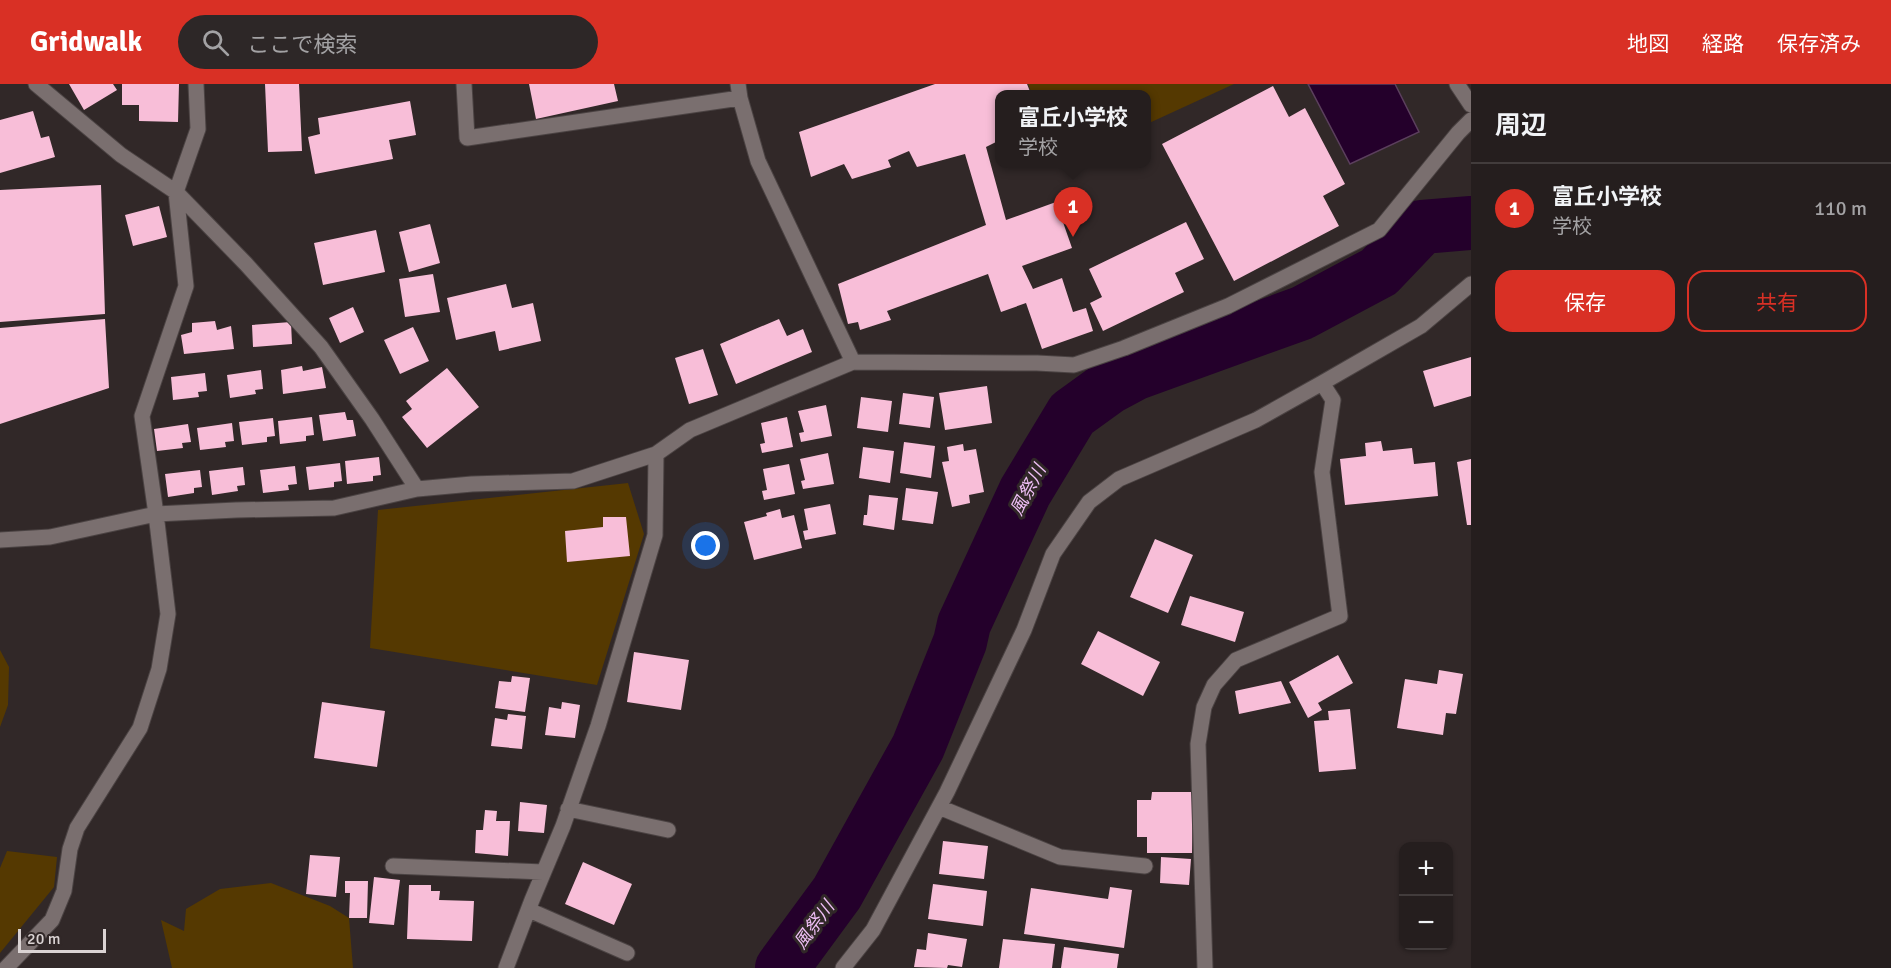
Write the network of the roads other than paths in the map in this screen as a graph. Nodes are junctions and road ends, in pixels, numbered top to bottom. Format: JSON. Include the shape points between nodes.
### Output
{"nodes":[{"id":1,"x":36,"y":84,"type":"edge"},
{"id":2,"x":196,"y":84,"type":"edge"},
{"id":3,"x":464,"y":84,"type":"edge"},
{"id":4,"x":1457,"y":84,"type":"edge"},
{"id":5,"x":739,"y":91,"type":"edge"},
{"id":6,"x":1471,"y":105,"type":"edge"},
{"id":7,"x":1471,"y":120,"type":"edge"},
{"id":8,"x":176,"y":192,"type":"junction"},
{"id":9,"x":1471,"y":284,"type":"edge"},
{"id":10,"x":853,"y":362,"type":"junction"},
{"id":11,"x":1322,"y":383,"type":"junction"},
{"id":12,"x":656,"y":454,"type":"junction"},
{"id":13,"x":417,"y":489,"type":"junction"},
{"id":14,"x":156,"y":514,"type":"junction"},
{"id":15,"x":0,"y":540,"type":"edge"},
{"id":16,"x":939,"y":807,"type":"junction"},
{"id":17,"x":568,"y":809,"type":"junction"},
{"id":18,"x":668,"y":831,"type":"dead end"},
{"id":19,"x":393,"y":866,"type":"dead end"},
{"id":20,"x":1145,"y":866,"type":"dead end"},
{"id":21,"x":543,"y":872,"type":"junction"},
{"id":22,"x":529,"y":910,"type":"junction"},
{"id":23,"x":627,"y":953,"type":"dead end"},
{"id":24,"x":6,"y":968,"type":"edge"},
{"id":25,"x":506,"y":968,"type":"edge"},
{"id":26,"x":843,"y":968,"type":"edge"},
{"id":27,"x":1205,"y":968,"type":"edge"}],
"edges":[{"from":1,"to":8,"type":"street","via":[[121,155]]},
{"from":2,"to":8,"type":"street","via":[[198,129]]},
{"from":3,"to":5,"type":"street","via":[[467,138]]},
{"from":4,"to":6,"type":"street"},
{"from":5,"to":10,"type":"street","via":[[758,161]]},
{"from":7,"to":10,"type":"street","via":[[1379,230],[1228,306],[1124,348],[1074,365]]},
{"from":8,"to":13,"type":"street","via":[[321,347]]},
{"from":8,"to":14,"type":"street","via":[[186,286],[142,416]]},
{"from":9,"to":11,"type":"street","via":[[1421,326]]},
{"from":10,"to":12,"type":"street","via":[[690,430]]},
{"from":11,"to":16,"type":"street","via":[[1256,420],[1119,479],[1089,502],[1053,554],[1024,630]]},
{"from":11,"to":27,"type":"street","via":[[1333,400],[1322,472],[1340,616],[1236,660],[1214,685],[1203,707],[1198,744]]},
{"from":12,"to":13,"type":"street","via":[[573,481]]},
{"from":12,"to":17,"type":"street","via":[[655,535],[598,726]]},
{"from":13,"to":14,"type":"street","via":[[334,508]]},
{"from":14,"to":15,"type":"street","via":[[51,537]]},
{"from":14,"to":24,"type":"street","via":[[168,614],[159,669],[140,728],[77,828],[64,891],[52,920]]},
{"from":16,"to":20,"type":"street","via":[[1060,857]]},
{"from":16,"to":26,"type":"street","via":[[873,930]]},
{"from":17,"to":18,"type":"street"},
{"from":17,"to":21,"type":"street"},
{"from":19,"to":21,"type":"street"},
{"from":21,"to":22,"type":"street"},
{"from":22,"to":23,"type":"street"},
{"from":22,"to":25,"type":"street"}]}
